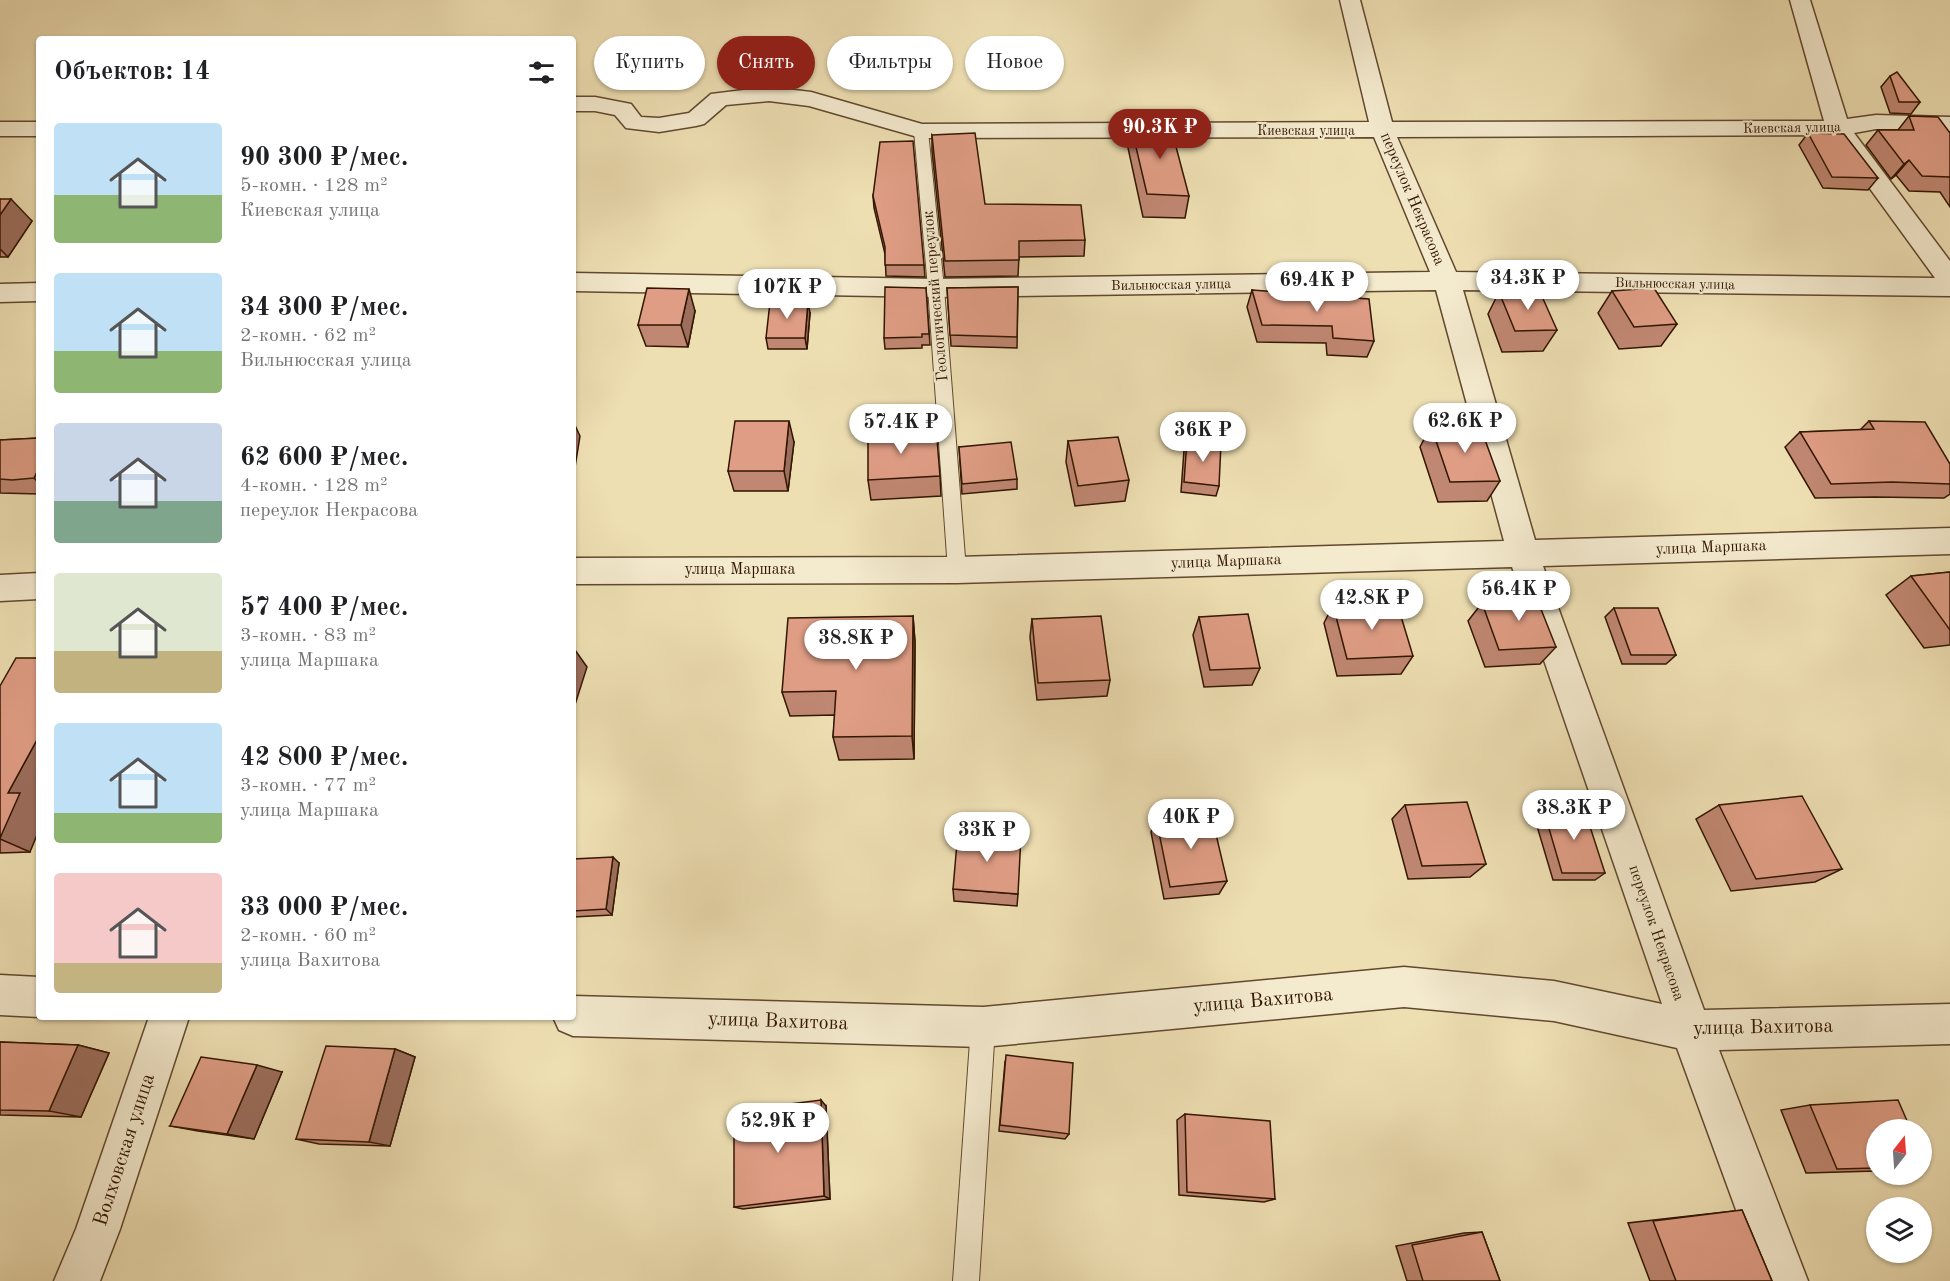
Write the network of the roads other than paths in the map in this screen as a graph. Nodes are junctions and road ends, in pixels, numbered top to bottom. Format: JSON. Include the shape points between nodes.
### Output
{"nodes":[{"id":1,"x":1350,"y":0,"type":"edge"},
{"id":2,"x":1800,"y":0,"type":"edge"},
{"id":3,"x":576,"y":104,"type":"edge"},
{"id":4,"x":1950,"y":124,"type":"edge"},
{"id":5,"x":1838,"y":128,"type":"junction"},
{"id":6,"x":0,"y":129,"type":"edge"},
{"id":7,"x":36,"y":129,"type":"edge"},
{"id":8,"x":921,"y":131,"type":"junction"},
{"id":9,"x":1383,"y":131,"type":"junction"},
{"id":10,"x":1950,"y":280,"type":"edge"},
{"id":11,"x":1447,"y":281,"type":"junction"},
{"id":12,"x":576,"y":282,"type":"edge"},
{"id":13,"x":1950,"y":287,"type":"edge"},
{"id":14,"x":936,"y":288,"type":"junction"},
{"id":15,"x":36,"y":292,"type":"edge"},
{"id":16,"x":0,"y":293,"type":"edge"},
{"id":17,"x":1950,"y":541,"type":"edge"},
{"id":18,"x":1524,"y":554,"type":"junction"},
{"id":19,"x":957,"y":570,"type":"junction"},
{"id":20,"x":576,"y":571,"type":"edge"},
{"id":21,"x":36,"y":586,"type":"edge"},
{"id":22,"x":0,"y":588,"type":"edge"},
{"id":23,"x":0,"y":995,"type":"edge"},
{"id":24,"x":36,"y":997,"type":"edge"},
{"id":25,"x":576,"y":1016,"type":"edge"},
{"id":26,"x":168,"y":1020,"type":"edge"},
{"id":27,"x":1950,"y":1024,"type":"edge"},
{"id":28,"x":982,"y":1027,"type":"junction"},
{"id":29,"x":1691,"y":1031,"type":"junction"},
{"id":30,"x":77,"y":1281,"type":"edge"},
{"id":31,"x":966,"y":1281,"type":"edge"},
{"id":32,"x":1785,"y":1281,"type":"edge"}],
"edges":[{"from":1,"to":9,"type":"street","name":"переулок Некрасова"},
{"from":2,"to":5,"type":"street"},
{"from":3,"to":8,"type":"street","name":"Киевская улица","via":[[623,109],[634,123],[659,125],[696,118],[719,99],[769,94],[811,99]]},
{"from":4,"to":5,"type":"street","name":"Киевская улица","via":[[1876,122]]},
{"from":5,"to":9,"type":"street","name":"Киевская улица"},
{"from":5,"to":10,"type":"street"},
{"from":6,"to":7,"type":"street"},
{"from":8,"to":9,"type":"street","name":"Киевская улица"},
{"from":8,"to":14,"type":"lane","name":"Геологический переулок"},
{"from":9,"to":11,"type":"street","name":"переулок Некрасова"},
{"from":11,"to":13,"type":"street","name":"Вильнюсская улица"},
{"from":11,"to":14,"type":"street","name":"Вильнюсская улица"},
{"from":11,"to":18,"type":"street","name":"переулок Некрасова"},
{"from":12,"to":14,"type":"street","name":"Вильнюсская улица"},
{"from":14,"to":19,"type":"lane","name":"Геологический переулок"},
{"from":15,"to":16,"type":"street"},
{"from":17,"to":18,"type":"street","name":"улица Маршака"},
{"from":18,"to":19,"type":"street","name":"улица Маршака"},
{"from":18,"to":29,"type":"street","name":"переулок Некрасова"},
{"from":19,"to":20,"type":"street","name":"улица Маршака"},
{"from":21,"to":22,"type":"street"},
{"from":23,"to":24,"type":"street"},
{"from":25,"to":28,"type":"street","name":"улица Вахитова"},
{"from":26,"to":30,"type":"street","name":"Волховская улица"},
{"from":27,"to":29,"type":"street","name":"улица Вахитова"},
{"from":28,"to":29,"type":"street","name":"улица Вахитова","via":[[1404,987],[1554,1001]]},
{"from":28,"to":31,"type":"lane"},
{"from":29,"to":32,"type":"street","name":"переулок Некрасова"}]}
